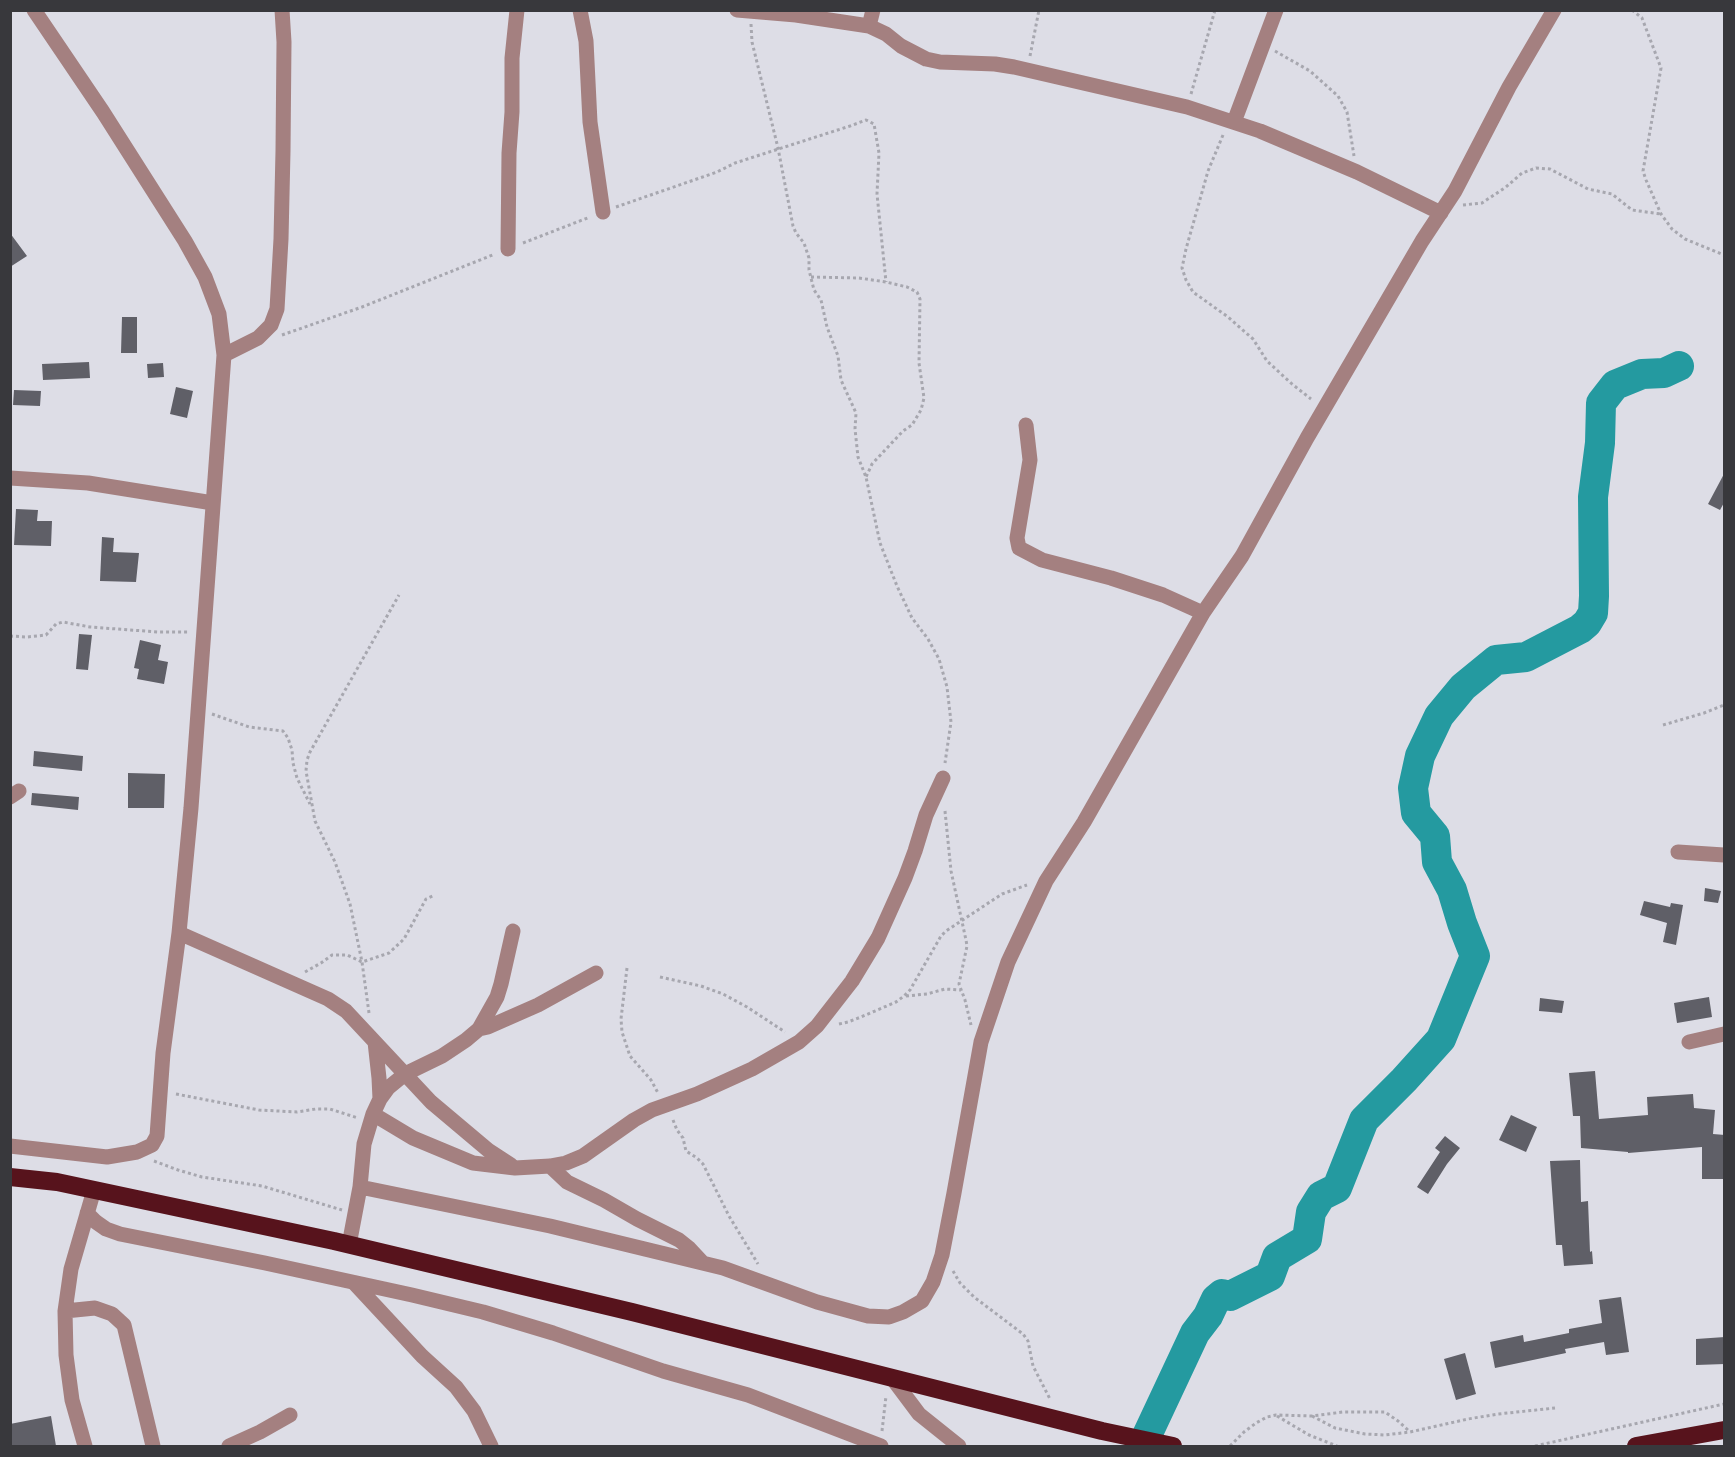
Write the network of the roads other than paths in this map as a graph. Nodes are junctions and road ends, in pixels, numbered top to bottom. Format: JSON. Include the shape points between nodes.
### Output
{"nodes":[{"id":1,"x":34,"y":10,"type":"edge"},
{"id":2,"x":282,"y":10,"type":"edge"},
{"id":3,"x":517,"y":10,"type":"edge"},
{"id":4,"x":580,"y":10,"type":"edge"},
{"id":5,"x":1276,"y":10,"type":"edge"},
{"id":6,"x":1554,"y":10,"type":"edge"},
{"id":7,"x":744,"y":12,"type":"edge"},
{"id":8,"x":796,"y":13,"type":"edge"},
{"id":9,"x":871,"y":18,"type":"edge"},
{"id":10,"x":1232,"y":121,"type":"junction"},
{"id":11,"x":1444,"y":208,"type":"junction"},
{"id":12,"x":603,"y":212,"type":"dead end"},
{"id":13,"x":508,"y":249,"type":"dead end"},
{"id":14,"x":224,"y":354,"type":"junction"},
{"id":15,"x":1026,"y":425,"type":"dead end"},
{"id":16,"x":10,"y":478,"type":"edge"},
{"id":17,"x":213,"y":503,"type":"junction"},
{"id":18,"x":1203,"y":613,"type":"junction"},
{"id":19,"x":943,"y":778,"type":"road end"},
{"id":20,"x":1678,"y":852,"type":"dead end"},
{"id":21,"x":1725,"y":855,"type":"edge"},
{"id":22,"x":513,"y":931,"type":"dead end"},
{"id":23,"x":179,"y":933,"type":"junction"},
{"id":24,"x":596,"y":973,"type":"dead end"},
{"id":25,"x":479,"y":1029,"type":"junction"},
{"id":26,"x":1725,"y":1034,"type":"edge"},
{"id":27,"x":375,"y":1042,"type":"junction"},
{"id":28,"x":1689,"y":1042,"type":"dead end"},
{"id":29,"x":405,"y":1074,"type":"junction"},
{"id":30,"x":380,"y":1099,"type":"junction"},
{"id":31,"x":371,"y":1119,"type":"junction"},
{"id":32,"x":10,"y":1146,"type":"edge"},
{"id":33,"x":550,"y":1166,"type":"junction"},
{"id":34,"x":515,"y":1168,"type":"junction"},
{"id":35,"x":10,"y":1177,"type":"edge"},
{"id":36,"x":360,"y":1187,"type":"junction"},
{"id":37,"x":94,"y":1190,"type":"junction"},
{"id":38,"x":87,"y":1213,"type":"junction"},
{"id":39,"x":349,"y":1245,"type":"junction"},
{"id":40,"x":703,"y":1263,"type":"junction"},
{"id":41,"x":355,"y":1284,"type":"junction"},
{"id":42,"x":65,"y":1311,"type":"junction"},
{"id":43,"x":889,"y":1377,"type":"junction"},
{"id":44,"x":290,"y":1415,"type":"dead end"},
{"id":45,"x":1725,"y":1430,"type":"edge"},
{"id":46,"x":878,"y":1445,"type":"edge"},
{"id":47,"x":85,"y":1446,"type":"edge"},
{"id":48,"x":153,"y":1446,"type":"edge"},
{"id":49,"x":229,"y":1446,"type":"edge"},
{"id":50,"x":491,"y":1446,"type":"edge"},
{"id":51,"x":959,"y":1446,"type":"edge"},
{"id":52,"x":1173,"y":1446,"type":"edge"},
{"id":53,"x":1637,"y":1446,"type":"edge"}],
"edges":[{"from":1,"to":14,"type":"street","via":[[103,112],[205,277],[219,314]]},
{"from":2,"to":14,"type":"street","via":[[283,151],[277,309],[271,325],[258,338]]},
{"from":3,"to":13,"type":"street","via":[[512,58]]},
{"from":4,"to":12,"type":"street"},
{"from":5,"to":10,"type":"street"},
{"from":6,"to":11,"type":"street"},
{"from":7,"to":8,"type":"street"},
{"from":8,"to":9,"type":"street"},
{"from":9,"to":10,"type":"street","via":[[901,46],[926,59],[1028,70]]},
{"from":10,"to":11,"type":"street"},
{"from":11,"to":18,"type":"street","via":[[1242,556]]},
{"from":14,"to":17,"type":"street"},
{"from":15,"to":18,"type":"street","via":[[1030,460],[1017,538],[1019,548],[1042,560],[1163,595]]},
{"from":16,"to":17,"type":"street","via":[[88,483]]},
{"from":17,"to":23,"type":"street"},
{"from":18,"to":40,"type":"street","via":[[1046,881],[1008,962],[981,1042],[942,1255],[922,1301],[889,1317],[868,1316]]},
{"from":19,"to":33,"type":"street","via":[[878,938],[852,981],[817,1026],[799,1042],[752,1069],[664,1105],[634,1120],[583,1156]]},
{"from":20,"to":21,"type":"street"},
{"from":22,"to":25,"type":"street","via":[[499,990]]},
{"from":23,"to":27,"type":"street","via":[[328,999],[346,1011]]},
{"from":23,"to":32,"type":"street","via":[[162,1053],[157,1136],[152,1145],[107,1157]]},
{"from":24,"to":25,"type":"street","via":[[538,1005]]},
{"from":25,"to":29,"type":"street","via":[[442,1056]]},
{"from":26,"to":28,"type":"street"},
{"from":27,"to":29,"type":"street"},
{"from":27,"to":30,"type":"street"},
{"from":29,"to":30,"type":"street"},
{"from":29,"to":34,"type":"street","via":[[454,1122]]},
{"from":30,"to":31,"type":"street"},
{"from":31,"to":34,"type":"street","via":[[473,1163]]},
{"from":31,"to":36,"type":"street"},
{"from":33,"to":34,"type":"street"},
{"from":33,"to":40,"type":"street","via":[[567,1182],[679,1240]]},
{"from":35,"to":37,"type":"highway"},
{"from":36,"to":39,"type":"street"},
{"from":36,"to":40,"type":"street","via":[[550,1226]]},
{"from":37,"to":38,"type":"street"},
{"from":37,"to":39,"type":"highway"},
{"from":38,"to":41,"type":"street","via":[[106,1229],[120,1234]]},
{"from":38,"to":42,"type":"street","via":[[71,1269]]},
{"from":39,"to":43,"type":"highway"},
{"from":41,"to":46,"type":"street","via":[[473,1310],[553,1333],[748,1395]]},
{"from":41,"to":50,"type":"street","via":[[422,1356],[456,1386]]},
{"from":42,"to":47,"type":"street","via":[[72,1400]]},
{"from":42,"to":48,"type":"street","via":[[95,1308],[112,1314],[124,1325]]},
{"from":43,"to":51,"type":"street","via":[[918,1414]]},
{"from":43,"to":52,"type":"highway"},
{"from":44,"to":49,"type":"street"},
{"from":45,"to":53,"type":"highway"}]}
